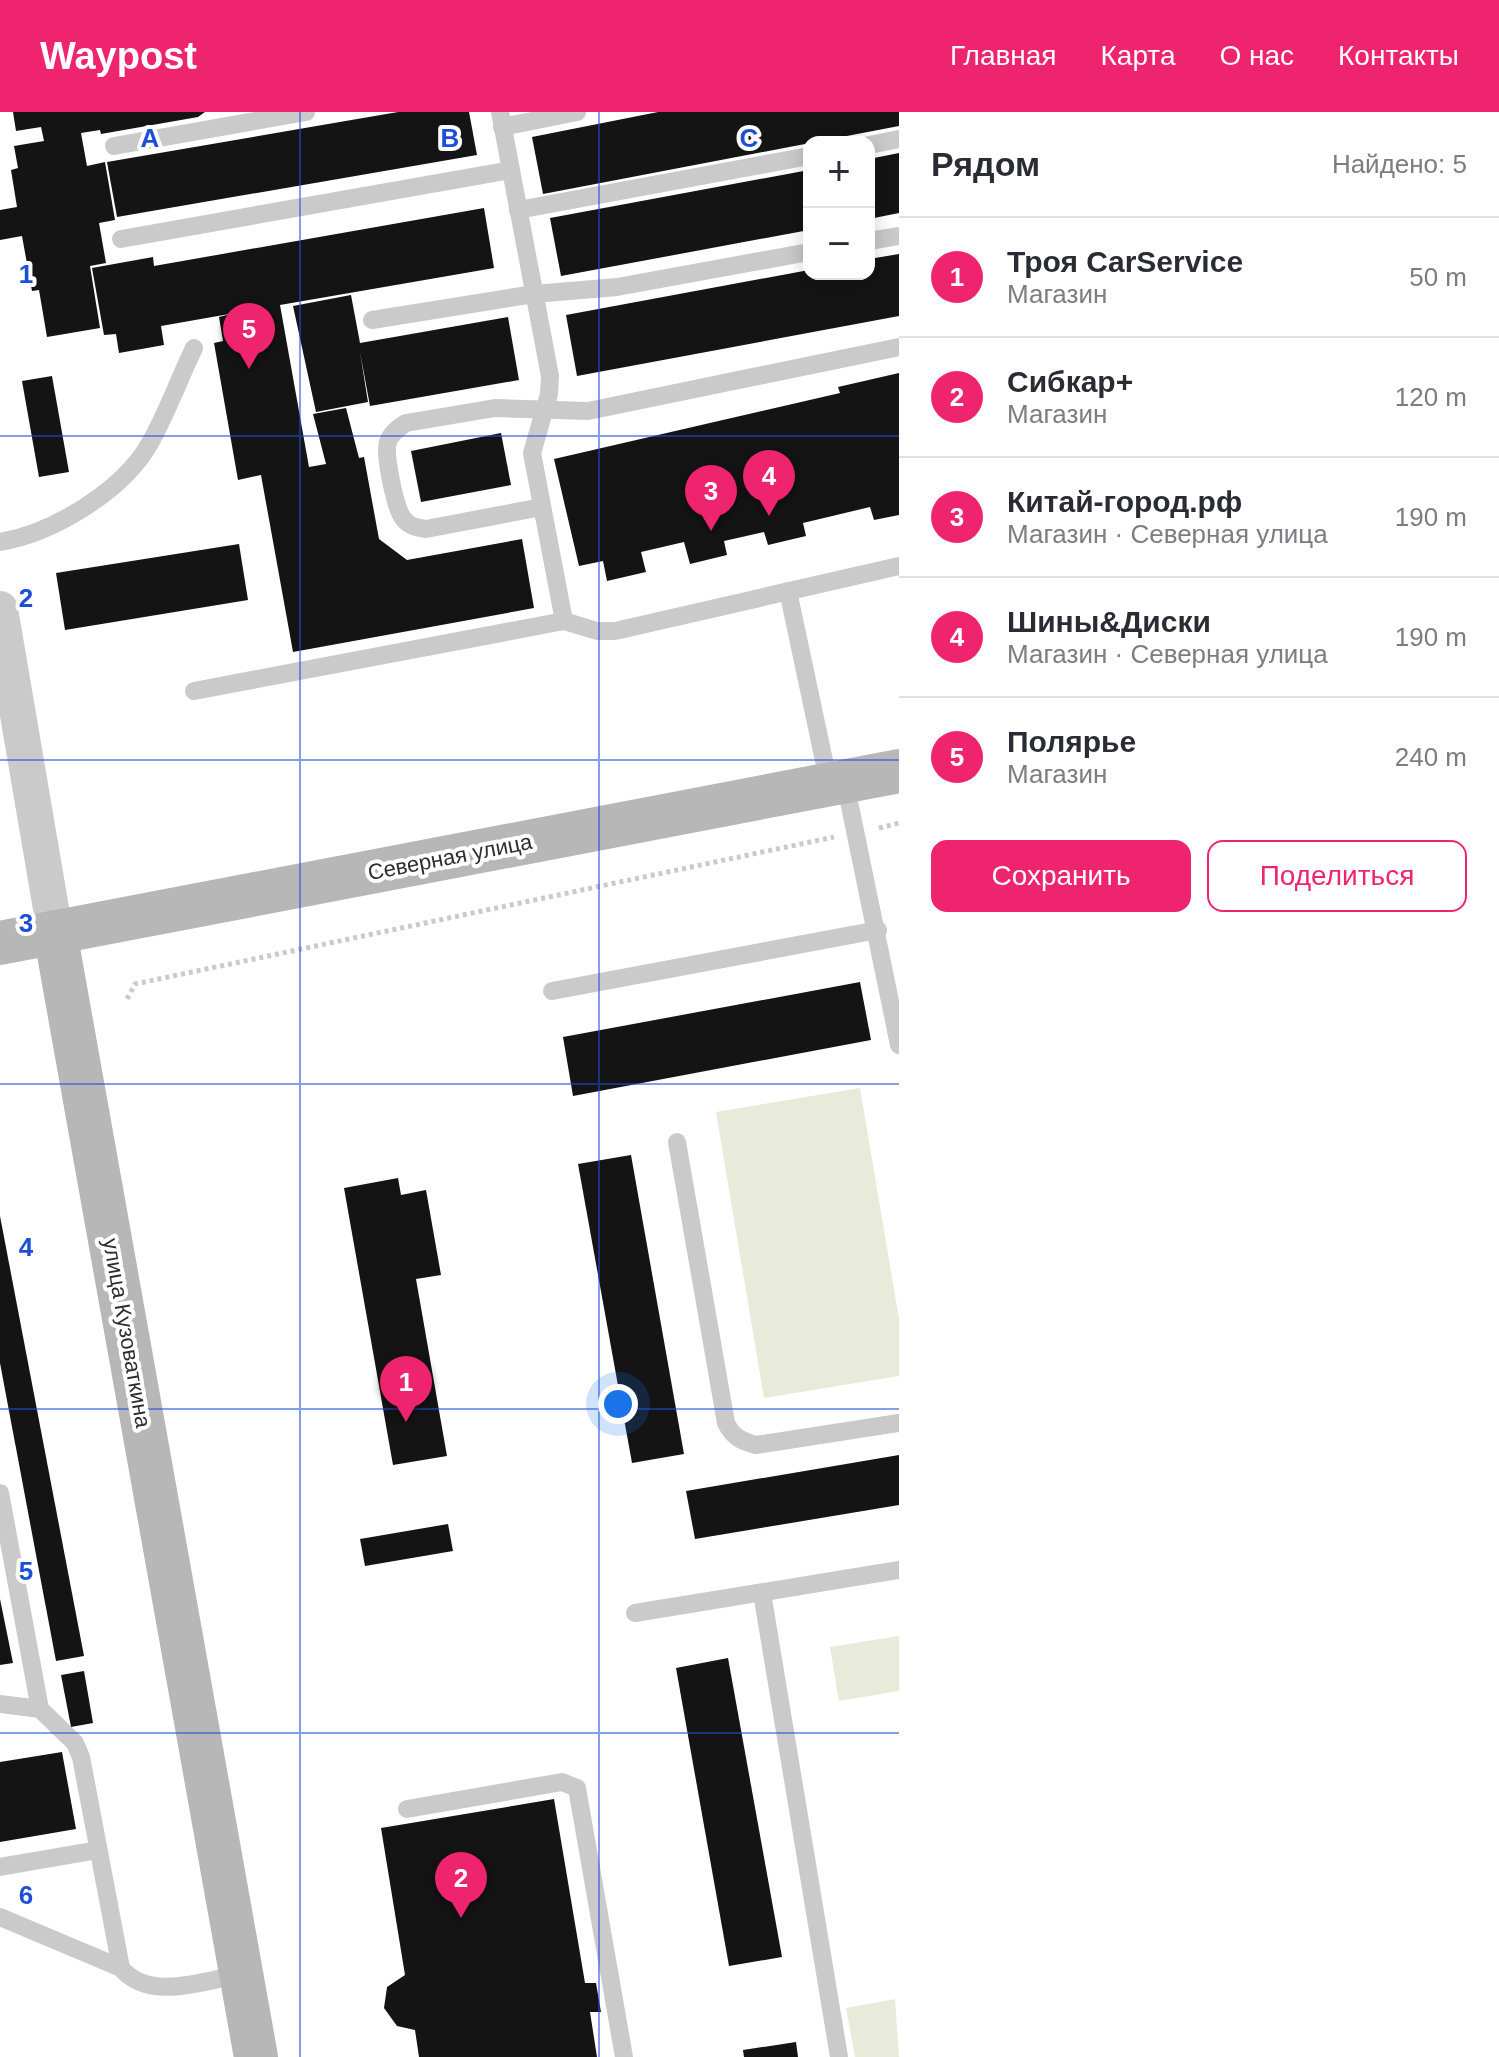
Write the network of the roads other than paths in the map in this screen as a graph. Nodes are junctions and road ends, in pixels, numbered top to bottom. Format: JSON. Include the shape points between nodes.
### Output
{"nodes":[{"id":1,"x":306,"y":112,"type":"edge"},
{"id":2,"x":577,"y":112,"type":"edge"},
{"id":3,"x":501,"y":119,"type":"edge"},
{"id":4,"x":899,"y":139,"type":"edge"},
{"id":5,"x":875,"y":144,"type":"edge"},
{"id":6,"x":114,"y":146,"type":"dead end"},
{"id":7,"x":803,"y":157,"type":"edge"},
{"id":8,"x":511,"y":170,"type":"junction"},
{"id":9,"x":518,"y":210,"type":"junction"},
{"id":10,"x":899,"y":236,"type":"edge"},
{"id":11,"x":121,"y":239,"type":"dead end"},
{"id":12,"x":875,"y":240,"type":"edge"},
{"id":13,"x":803,"y":253,"type":"edge"},
{"id":14,"x":534,"y":294,"type":"junction"},
{"id":15,"x":372,"y":320,"type":"dead end"},
{"id":16,"x":899,"y":347,"type":"edge"},
{"id":17,"x":194,"y":348,"type":"dead end"},
{"id":18,"x":542,"y":412,"type":"junction"},
{"id":19,"x":542,"y":507,"type":"junction"},
{"id":20,"x":0,"y":542,"type":"edge"},
{"id":21,"x":899,"y":566,"type":"edge"},
{"id":22,"x":788,"y":591,"type":"junction"},
{"id":23,"x":0,"y":609,"type":"edge"},
{"id":24,"x":564,"y":621,"type":"junction"},
{"id":25,"x":194,"y":691,"type":"dead end"},
{"id":26,"x":12,"y":754,"type":"edge"},
{"id":27,"x":899,"y":771,"type":"edge"},
{"id":28,"x":837,"y":783,"type":"junction"},
{"id":29,"x":878,"y":930,"type":"junction"},
{"id":30,"x":55,"y":932,"type":"junction"},
{"id":31,"x":0,"y":943,"type":"edge"},
{"id":32,"x":890,"y":949,"type":"edge"},
{"id":33,"x":552,"y":991,"type":"dead end"},
{"id":34,"x":894,"y":991,"type":"edge"},
{"id":35,"x":899,"y":1045,"type":"edge"},
{"id":36,"x":677,"y":1142,"type":"dead end"},
{"id":37,"x":899,"y":1423,"type":"edge"},
{"id":38,"x":0,"y":1493,"type":"edge"},
{"id":39,"x":899,"y":1570,"type":"edge"},
{"id":40,"x":762,"y":1593,"type":"junction"},
{"id":41,"x":635,"y":1613,"type":"dead end"},
{"id":42,"x":0,"y":1704,"type":"edge"},
{"id":43,"x":40,"y":1709,"type":"junction"},
{"id":44,"x":407,"y":1809,"type":"dead end"},
{"id":45,"x":98,"y":1850,"type":"junction"},
{"id":46,"x":0,"y":1867,"type":"edge"},
{"id":47,"x":0,"y":1917,"type":"edge"},
{"id":48,"x":121,"y":1968,"type":"junction"},
{"id":49,"x":241,"y":1974,"type":"junction"},
{"id":50,"x":256,"y":2057,"type":"edge"},
{"id":51,"x":624,"y":2057,"type":"edge"},
{"id":52,"x":839,"y":2057,"type":"edge"}],
"edges":[{"from":1,"to":6,"type":"lane"},
{"from":2,"to":3,"type":"lane"},
{"from":3,"to":8,"type":"lane"},
{"from":4,"to":5,"type":"lane"},
{"from":7,"to":9,"type":"lane"},
{"from":8,"to":9,"type":"lane"},
{"from":8,"to":11,"type":"lane"},
{"from":9,"to":14,"type":"lane"},
{"from":10,"to":12,"type":"lane"},
{"from":13,"to":14,"type":"lane","via":[[617,287]]},
{"from":14,"to":15,"type":"lane"},
{"from":14,"to":18,"type":"lane","via":[[550,376]]},
{"from":16,"to":18,"type":"lane","via":[[588,411]]},
{"from":17,"to":20,"type":"lane","via":[[149,445],[128,470],[34,534]]},
{"from":18,"to":19,"type":"lane","via":[[532,453]]},
{"from":18,"to":19,"type":"lane","via":[[495,408],[406,423],[387,443],[387,457],[397,506],[413,527]]},
{"from":19,"to":24,"type":"lane"},
{"from":21,"to":22,"type":"lane"},
{"from":22,"to":24,"type":"lane","via":[[615,631]]},
{"from":22,"to":28,"type":"lane"},
{"from":23,"to":26,"type":"street","name":"улица Кузоваткина"},
{"from":24,"to":25,"type":"lane"},
{"from":26,"to":30,"type":"street","name":"улица Кузоваткина"},
{"from":27,"to":28,"type":"main road","name":"Северная улица"},
{"from":28,"to":29,"type":"lane"},
{"from":28,"to":30,"type":"main road","name":"Северная улица"},
{"from":29,"to":32,"type":"lane"},
{"from":29,"to":33,"type":"lane"},
{"from":30,"to":31,"type":"main road","name":"Северная улица"},
{"from":30,"to":49,"type":"main road","name":"улица Кузоваткина"},
{"from":32,"to":34,"type":"lane"},
{"from":34,"to":35,"type":"lane"},
{"from":36,"to":37,"type":"lane","via":[[731,1434],[756,1445]]},
{"from":38,"to":43,"type":"lane"},
{"from":39,"to":40,"type":"lane"},
{"from":40,"to":41,"type":"lane"},
{"from":40,"to":52,"type":"lane"},
{"from":42,"to":43,"type":"lane"},
{"from":43,"to":45,"type":"lane","via":[[75,1743],[81,1757]]},
{"from":44,"to":51,"type":"lane","via":[[562,1782],[577,1788]]},
{"from":45,"to":46,"type":"lane"},
{"from":45,"to":48,"type":"lane"},
{"from":47,"to":48,"type":"lane"},
{"from":48,"to":49,"type":"lane","via":[[139,1984],[159,1987]]},
{"from":49,"to":50,"type":"main road","name":"улица Кузоваткина"}]}
